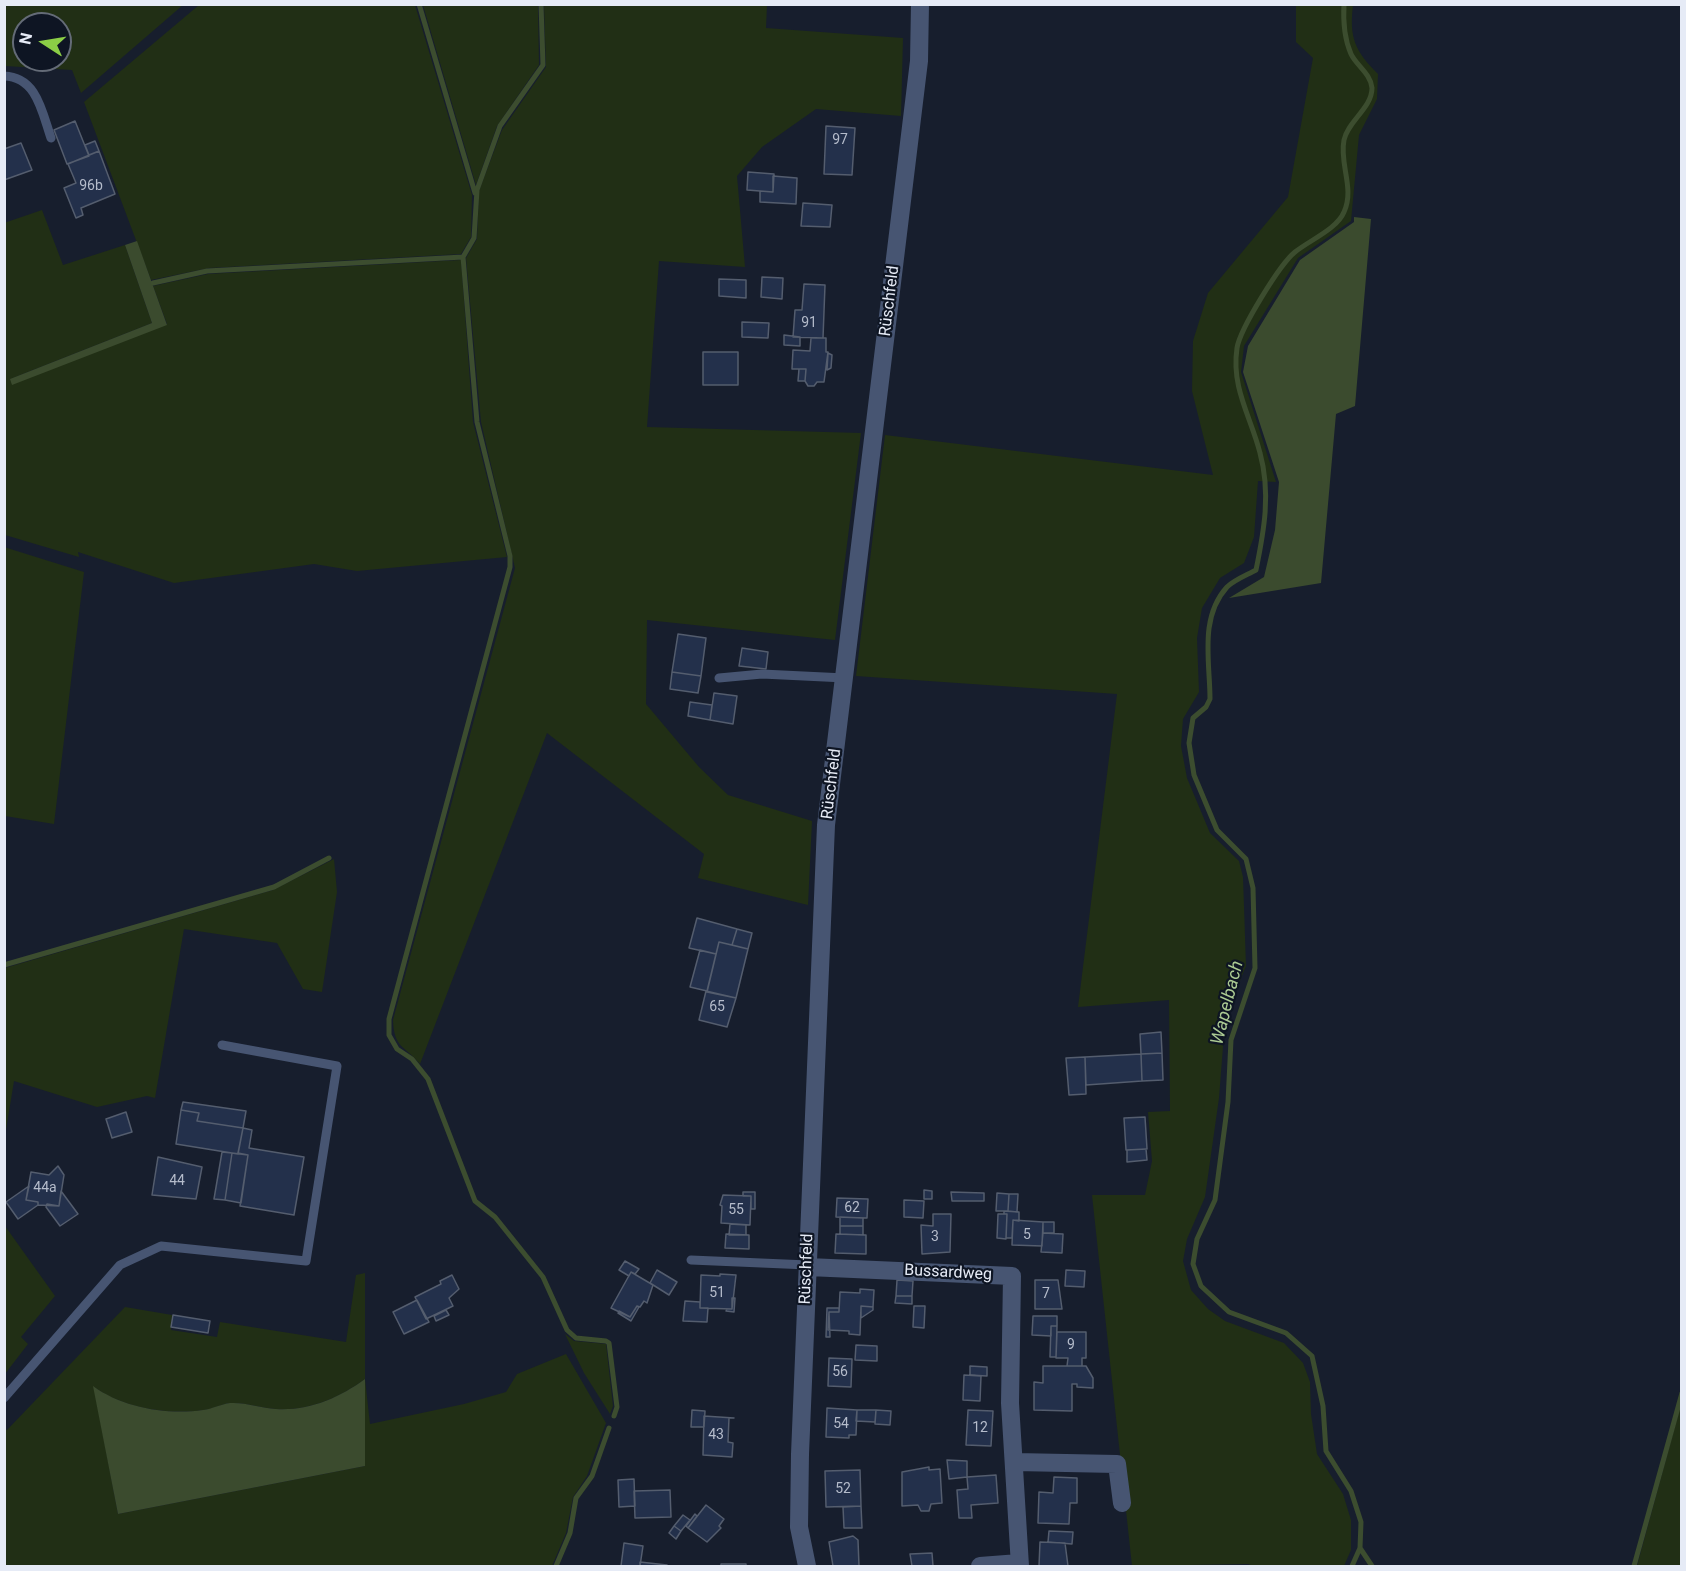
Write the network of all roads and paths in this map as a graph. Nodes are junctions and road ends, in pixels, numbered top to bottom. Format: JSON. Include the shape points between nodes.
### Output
{"nodes":[{"id":1,"x":920,"y":4,"type":"edge"},
{"id":2,"x":4,"y":76,"type":"edge"},
{"id":3,"x":51,"y":138,"type":"dead end"},
{"id":4,"x":719,"y":678,"type":"dead end"},
{"id":5,"x":845,"y":678,"type":"junction"},
{"id":6,"x":222,"y":1045,"type":"dead end"},
{"id":7,"x":691,"y":1260,"type":"dead end"},
{"id":8,"x":808,"y":1266,"type":"junction"},
{"id":9,"x":4,"y":1398,"type":"edge"},
{"id":10,"x":1015,"y":1462,"type":"junction"},
{"id":11,"x":1122,"y":1503,"type":"dead end"},
{"id":12,"x":1020,"y":1565,"type":"edge"},
{"id":13,"x":807,"y":1566,"type":"edge"},
{"id":14,"x":980,"y":1566,"type":"edge"}],
"edges":[{"from":1,"to":5,"type":"street","name":"Rüschfeld","via":[[919,61]]},
{"from":2,"to":3,"type":"lane","via":[[15,76],[33,89]]},
{"from":4,"to":5,"type":"lane","via":[[762,674]]},
{"from":5,"to":8,"type":"street","name":"Rüschfeld","via":[[826,825]]},
{"from":6,"to":9,"type":"lane","via":[[337,1066],[306,1261],[161,1246],[120,1265]]},
{"from":7,"to":8,"type":"lane"},
{"from":8,"to":10,"type":"street","name":"Bussardweg","via":[[1012,1276],[1010,1403]]},
{"from":8,"to":13,"type":"street","name":"Rüschfeld","via":[[799,1527]]},
{"from":10,"to":11,"type":"street","via":[[1118,1464]]},
{"from":10,"to":12,"type":"street","name":"Bussardweg"},
{"from":12,"to":14,"type":"street"}]}
